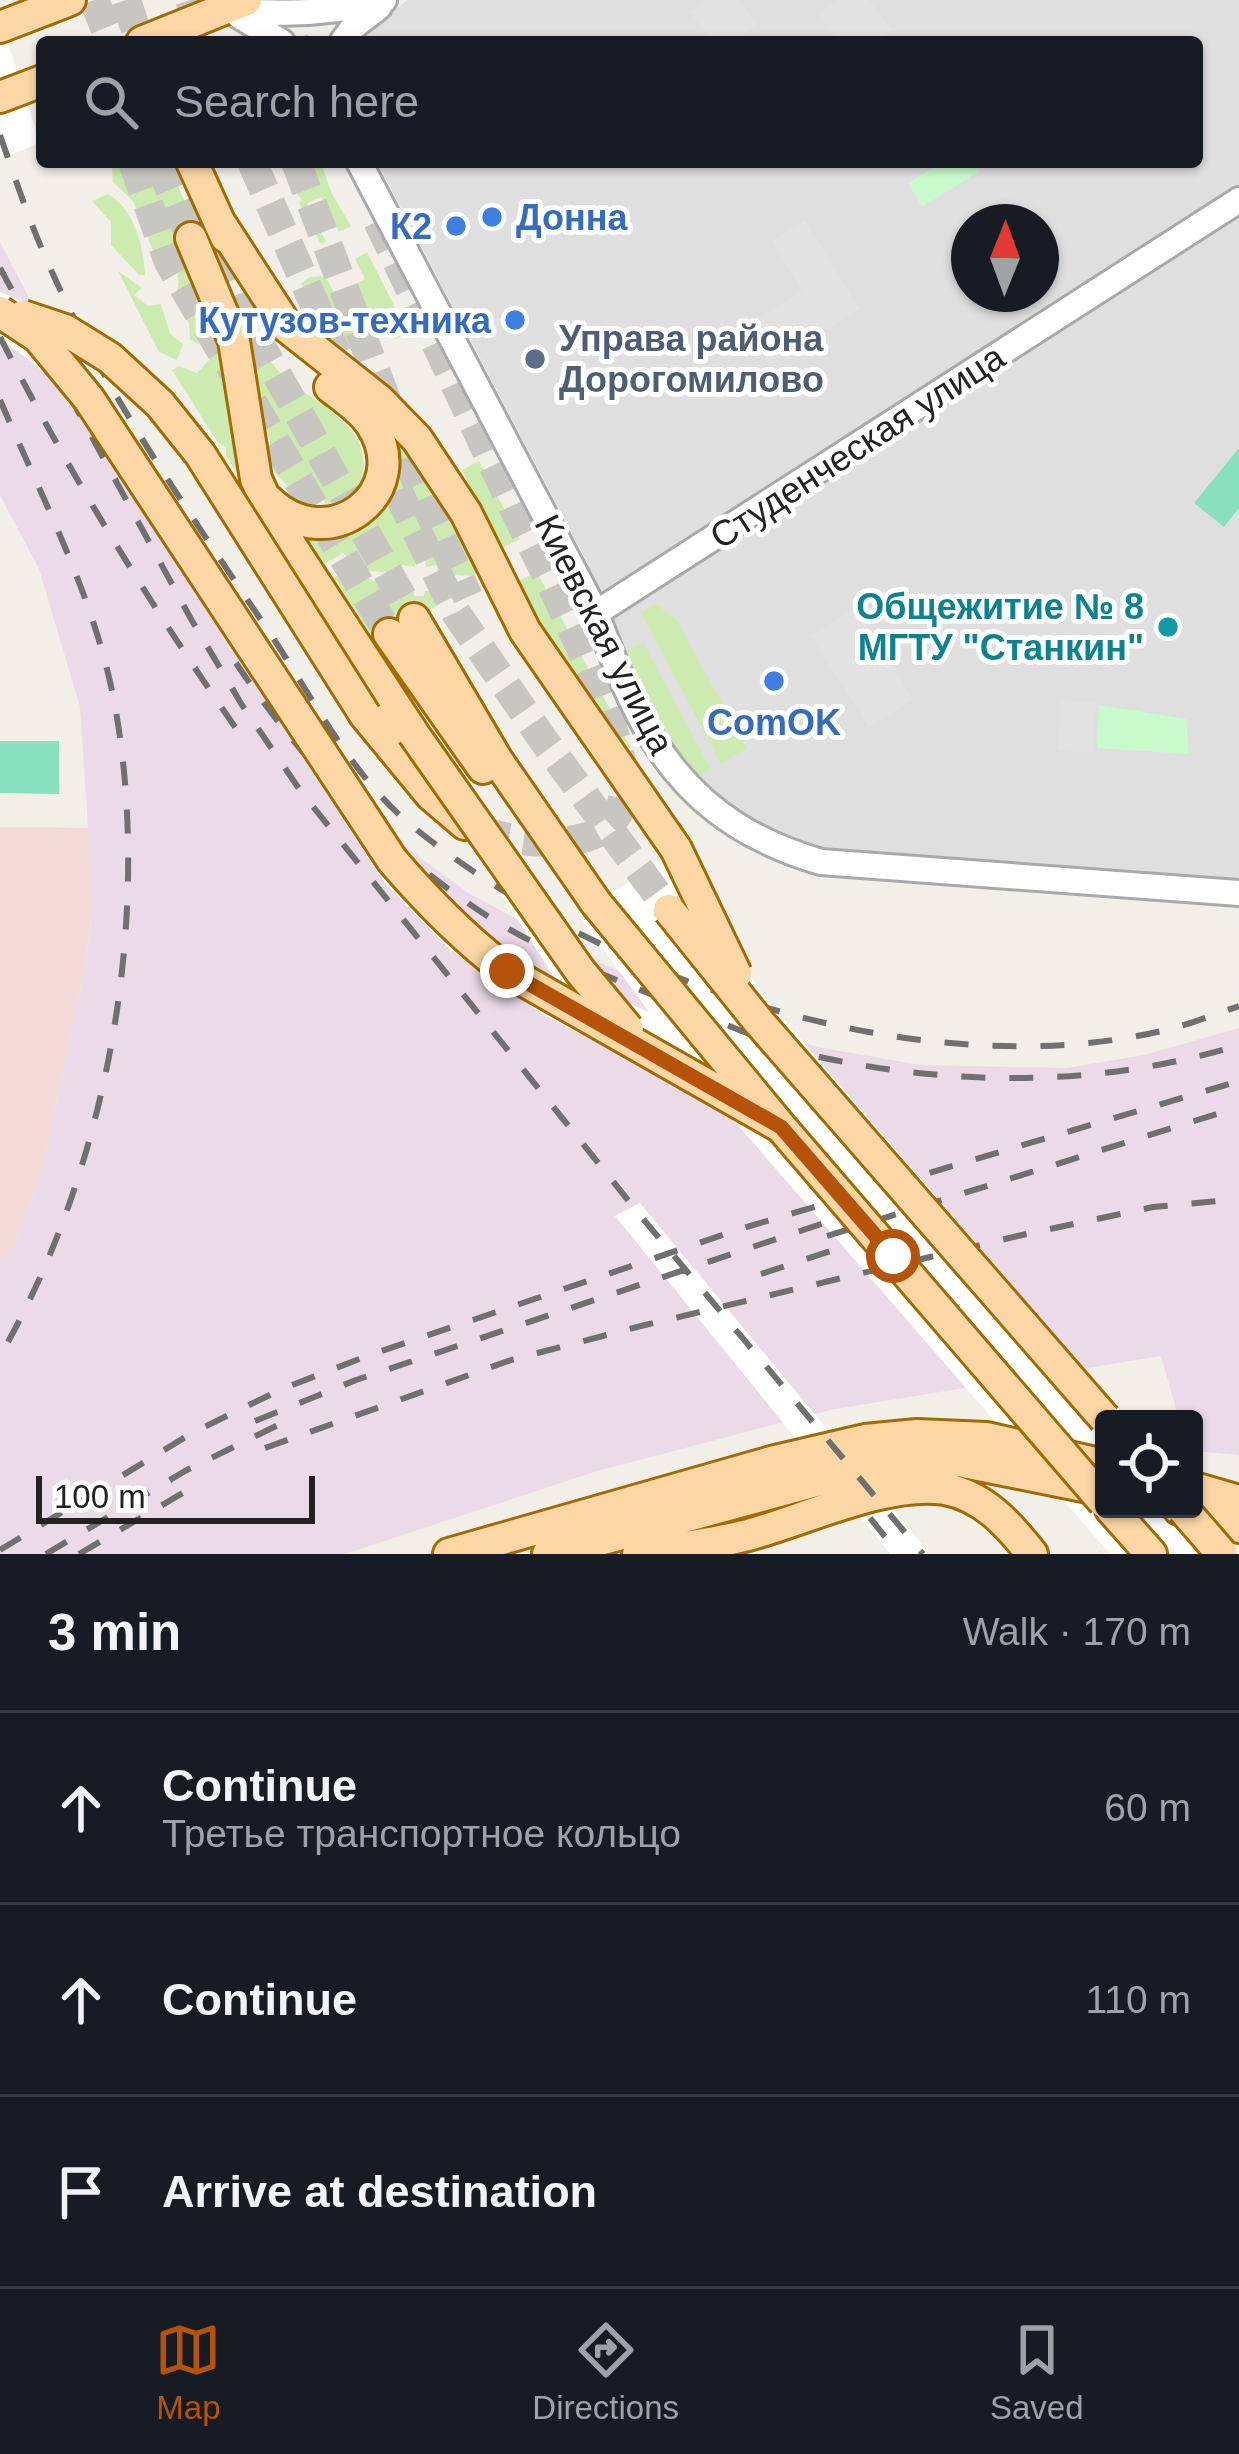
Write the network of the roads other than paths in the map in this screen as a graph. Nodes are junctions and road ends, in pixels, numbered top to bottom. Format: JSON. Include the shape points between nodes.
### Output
{"nodes":[{"id":1,"x":70,"y":0,"type":"edge"},
{"id":2,"x":387,"y":0,"type":"edge"},
{"id":3,"x":236,"y":5,"type":"edge"},
{"id":4,"x":1,"y":27,"type":"edge"},
{"id":5,"x":157,"y":36,"type":"edge"},
{"id":6,"x":212,"y":36,"type":"edge"},
{"id":7,"x":274,"y":36,"type":"edge"},
{"id":8,"x":346,"y":36,"type":"edge"},
{"id":9,"x":195,"y":168,"type":"edge"},
{"id":10,"x":362,"y":168,"type":"edge"},
{"id":11,"x":1239,"y":200,"type":"edge"},
{"id":12,"x":220,"y":223,"type":"junction"},
{"id":13,"x":191,"y":238,"type":"tunnel mouth"},
{"id":14,"x":0,"y":310,"type":"edge"},
{"id":15,"x":261,"y":493,"type":"junction"},
{"id":16,"x":596,"y":614,"type":"junction"},
{"id":17,"x":402,"y":626,"type":"tunnel mouth"},
{"id":18,"x":465,"y":824,"type":"tunnel mouth"},
{"id":19,"x":1239,"y":893,"type":"edge"},
{"id":20,"x":669,"y":910,"type":"tunnel mouth"},
{"id":21,"x":759,"y":1022,"type":"junction"},
{"id":22,"x":656,"y":1055,"type":"junction"},
{"id":23,"x":781,"y":1127,"type":"junction"},
{"id":24,"x":1097,"y":1410,"type":"edge"},
{"id":25,"x":1095,"y":1463,"type":"edge"},
{"id":26,"x":1095,"y":1489,"type":"edge"},
{"id":27,"x":1203,"y":1491,"type":"edge"},
{"id":28,"x":1095,"y":1492,"type":"edge"},
{"id":29,"x":1239,"y":1501,"type":"edge"},
{"id":30,"x":1203,"y":1516,"type":"edge"},
{"id":31,"x":1119,"y":1518,"type":"edge"},
{"id":32,"x":1189,"y":1518,"type":"edge"},
{"id":33,"x":1239,"y":1527,"type":"edge"},
{"id":34,"x":449,"y":1554,"type":"edge"},
{"id":35,"x":548,"y":1554,"type":"edge"},
{"id":36,"x":638,"y":1554,"type":"edge"},
{"id":37,"x":1032,"y":1554,"type":"edge"},
{"id":38,"x":1151,"y":1554,"type":"edge"},
{"id":39,"x":1222,"y":1554,"type":"edge"}],
"edges":[{"from":1,"to":4,"type":"main road"},
{"from":2,"to":3,"type":"street","via":[[317,13]]},
{"from":2,"to":8,"type":"street"},
{"from":3,"to":5,"type":"main road"},
{"from":3,"to":6,"type":"main road"},
{"from":3,"to":7,"type":"street"},
{"from":9,"to":12,"type":"main road"},
{"from":10,"to":16,"type":"street","name":"Киевская улица"},
{"from":11,"to":16,"type":"street","name":"Студенческая улица"},
{"from":12,"to":15,"type":"main road","via":[[276,340],[371,424],[382,460],[370,501],[342,521],[296,521]]},
{"from":12,"to":21,"type":"main road","bridge":true,"via":[[288,328],[417,439],[466,513],[525,631],[676,849]]},
{"from":13,"to":15,"type":"main road","via":[[234,341]]},
{"from":14,"to":18,"type":"main road","bridge":true,"via":[[65,330],[160,404],[365,715]]},
{"from":14,"to":22,"type":"main road","bridge":true,"via":[[38,337],[88,399],[392,860],[431,906],[507,971]]},
{"from":15,"to":22,"type":"main road","bridge":true,"via":[[413,733],[580,971]]},
{"from":16,"to":19,"type":"street","name":"Киевская улица","via":[[622,682],[667,759],[705,804],[759,841],[860,868]]},
{"from":17,"to":23,"type":"main road","bridge":true,"via":[[572,873]]},
{"from":20,"to":21,"type":"main road","bridge":true},
{"from":21,"to":24,"type":"main road","bridge":true},
{"from":22,"to":23,"type":"main road","bridge":true},
{"from":23,"to":28,"type":"main road","bridge":true},
{"from":25,"to":34,"type":"main road","via":[[987,1438],[865,1440]]},
{"from":26,"to":35,"type":"main road","via":[[958,1461],[878,1464]]},
{"from":27,"to":29,"type":"main road"},
{"from":30,"to":33,"type":"main road"},
{"from":31,"to":38,"type":"main road"},
{"from":32,"to":39,"type":"main road","bridge":true},
{"from":36,"to":37,"type":"main road","via":[[928,1489],[976,1499]]}]}
